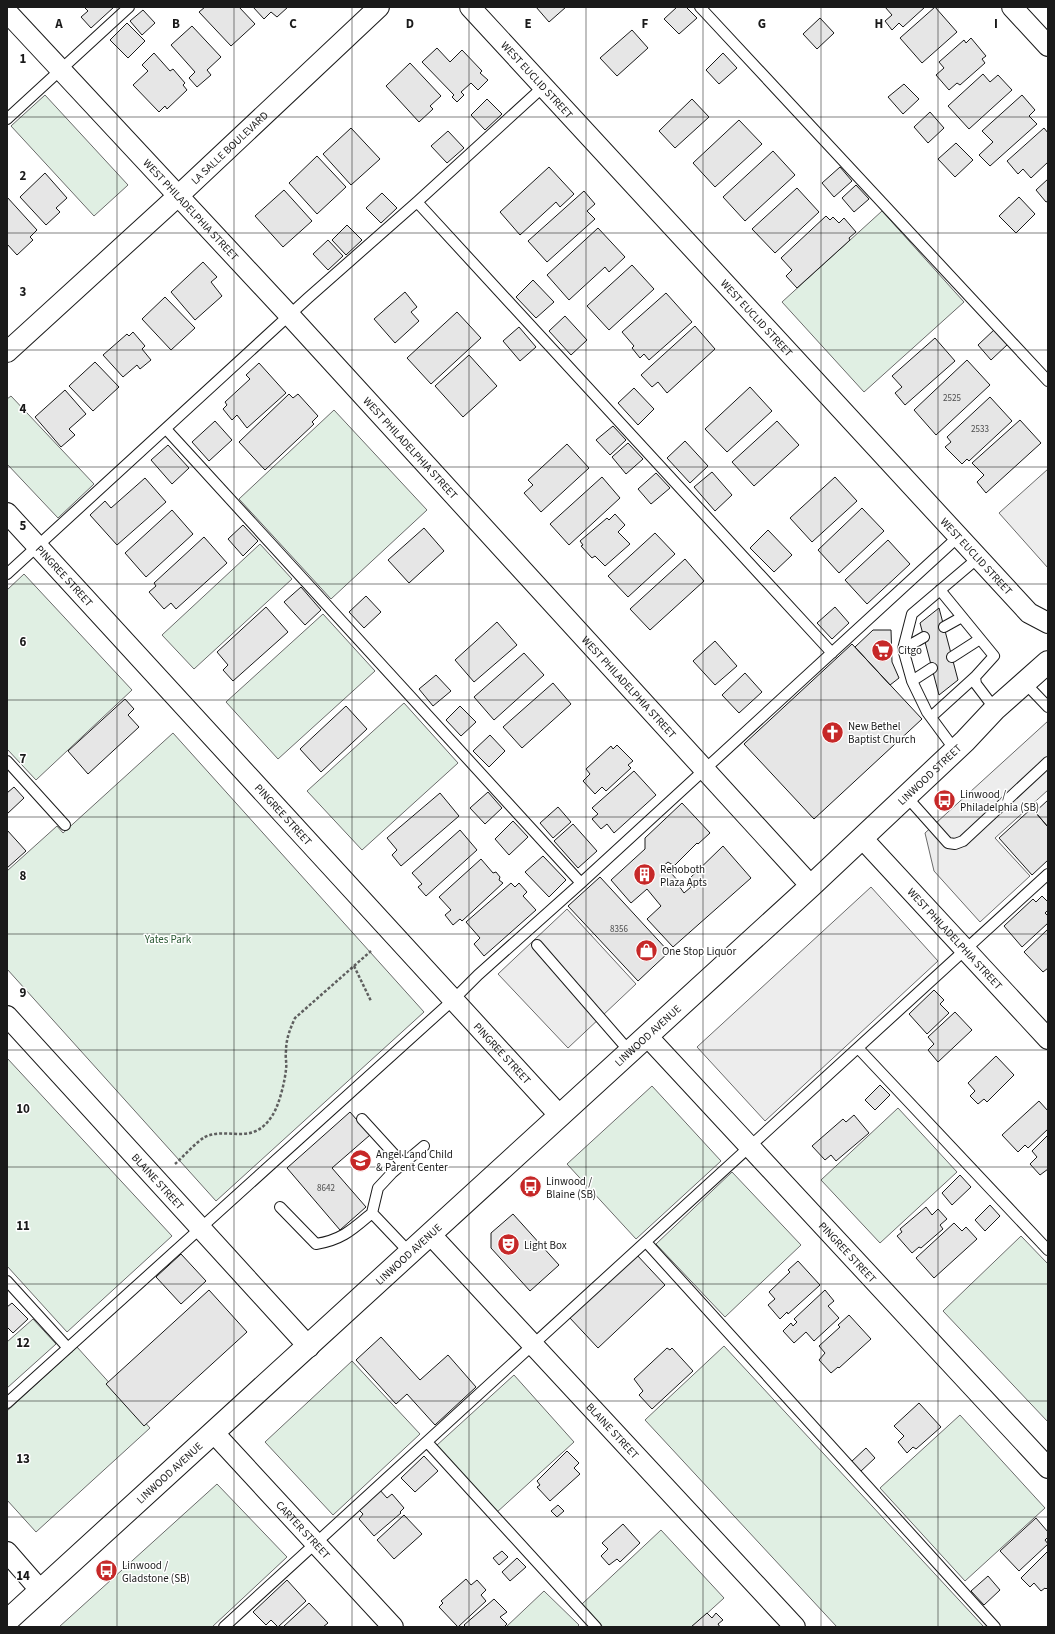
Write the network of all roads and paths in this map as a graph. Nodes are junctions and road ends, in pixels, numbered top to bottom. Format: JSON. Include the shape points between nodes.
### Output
{"nodes":[{"id":1,"x":128,"y":7,"type":"edge"},
{"id":2,"x":379,"y":7,"type":"edge"},
{"id":3,"x":470,"y":7,"type":"edge"},
{"id":4,"x":700,"y":7,"type":"edge"},
{"id":5,"x":1012,"y":7,"type":"edge"},
{"id":6,"x":7,"y":12,"type":"edge"},
{"id":7,"x":1048,"y":46,"type":"edge"},
{"id":8,"x":60,"y":70,"type":"junction"},
{"id":9,"x":543,"y":87,"type":"junction"},
{"id":10,"x":7,"y":119,"type":"edge"},
{"id":11,"x":178,"y":196,"type":"junction"},
{"id":12,"x":417,"y":202,"type":"junction"},
{"id":13,"x":289,"y":316,"type":"junction"},
{"id":14,"x":7,"y":352,"type":"edge"},
{"id":15,"x":1048,"y":381,"type":"edge"},
{"id":16,"x":166,"y":429,"type":"junction"},
{"id":17,"x":7,"y":513,"type":"edge"},
{"id":18,"x":958,"y":537,"type":"junction"},
{"id":19,"x":37,"y":546,"type":"junction"},
{"id":20,"x":978,"y":558,"type":"junction"},
{"id":21,"x":7,"y":574,"type":"edge"},
{"id":22,"x":940,"y":590,"type":"junction"},
{"id":23,"x":962,"y":617,"type":"junction"},
{"id":24,"x":1048,"y":623,"type":"edge"},
{"id":25,"x":944,"y":627,"type":"dead end"},
{"id":26,"x":924,"y":637,"type":"dead end"},
{"id":27,"x":980,"y":639,"type":"junction"},
{"id":28,"x":903,"y":649,"type":"junction"},
{"id":29,"x":832,"y":652,"type":"junction"},
{"id":30,"x":952,"y":657,"type":"dead end"},
{"id":31,"x":1048,"y":662,"type":"edge"},
{"id":32,"x":932,"y":668,"type":"dead end"},
{"id":33,"x":974,"y":677,"type":"junction"},
{"id":34,"x":912,"y":681,"type":"junction"},
{"id":35,"x":1025,"y":684,"type":"junction"},
{"id":36,"x":1048,"y":707,"type":"edge"},
{"id":37,"x":995,"y":709,"type":"junction"},
{"id":38,"x":931,"y":717,"type":"junction"},
{"id":39,"x":955,"y":750,"type":"junction"},
{"id":40,"x":7,"y":762,"type":"edge"},
{"id":41,"x":1048,"y":762,"type":"edge"},
{"id":42,"x":704,"y":770,"type":"junction"},
{"id":43,"x":906,"y":796,"type":"junction"},
{"id":44,"x":65,"y":825,"type":"dead end"},
{"id":45,"x":862,"y":838,"type":"junction"},
{"id":46,"x":1048,"y":874,"type":"edge"},
{"id":47,"x":581,"y":883,"type":"junction"},
{"id":48,"x":811,"y":886,"type":"junction"},
{"id":49,"x":537,"y":945,"type":"dead end"},
{"id":50,"x":965,"y":950,"type":"junction"},
{"id":51,"x":371,"y":951,"type":"dead end"},
{"id":52,"x":354,"y":966,"type":"junction"},
{"id":53,"x":453,"y":1000,"type":"junction"},
{"id":54,"x":371,"y":1001,"type":"dead end"},
{"id":55,"x":7,"y":1016,"type":"edge"},
{"id":56,"x":647,"y":1036,"type":"junction"},
{"id":57,"x":1048,"y":1039,"type":"edge"},
{"id":58,"x":858,"y":1048,"type":"junction"},
{"id":59,"x":630,"y":1052,"type":"junction"},
{"id":60,"x":560,"y":1116,"type":"junction"},
{"id":61,"x":362,"y":1119,"type":"dead end"},
{"id":62,"x":424,"y":1146,"type":"dead end"},
{"id":63,"x":749,"y":1147,"type":"junction"},
{"id":64,"x":176,"y":1164,"type":"dead end"},
{"id":65,"x":403,"y":1164,"type":"junction"},
{"id":66,"x":280,"y":1207,"type":"dead end"},
{"id":67,"x":372,"y":1213,"type":"junction"},
{"id":68,"x":200,"y":1228,"type":"junction"},
{"id":69,"x":430,"y":1235,"type":"junction"},
{"id":70,"x":646,"y":1242,"type":"junction"},
{"id":71,"x":1048,"y":1250,"type":"edge"},
{"id":72,"x":410,"y":1253,"type":"junction"},
{"id":73,"x":7,"y":1281,"type":"edge"},
{"id":74,"x":533,"y":1345,"type":"junction"},
{"id":75,"x":309,"y":1347,"type":"junction"},
{"id":76,"x":68,"y":1348,"type":"junction"},
{"id":77,"x":7,"y":1403,"type":"edge"},
{"id":78,"x":214,"y":1432,"type":"junction"},
{"id":79,"x":427,"y":1442,"type":"junction"},
{"id":80,"x":1048,"y":1468,"type":"edge"},
{"id":81,"x":316,"y":1543,"type":"junction"},
{"id":82,"x":7,"y":1552,"type":"edge"},
{"id":83,"x":41,"y":1591,"type":"junction"},
{"id":84,"x":7,"y":1621,"type":"edge"},
{"id":85,"x":224,"y":1627,"type":"edge"},
{"id":86,"x":394,"y":1627,"type":"edge"},
{"id":87,"x":596,"y":1627,"type":"edge"},
{"id":88,"x":795,"y":1627,"type":"edge"},
{"id":89,"x":995,"y":1627,"type":"edge"}],
"edges":[{"from":1,"to":8,"type":"lane"},
{"from":2,"to":11,"type":"street","name":"LA SALLE BOULEVARD"},
{"from":3,"to":9,"type":"street","name":"WEST EUCLID STREET"},
{"from":4,"to":15,"type":"lane"},
{"from":5,"to":7,"type":"street"},
{"from":6,"to":8,"type":"street","name":"WEST PHILADELPHIA STREET"},
{"from":8,"to":10,"type":"lane"},
{"from":8,"to":11,"type":"street","name":"WEST PHILADELPHIA STREET"},
{"from":9,"to":12,"type":"lane"},
{"from":9,"to":18,"type":"street","name":"WEST EUCLID STREET"},
{"from":11,"to":13,"type":"street","name":"WEST PHILADELPHIA STREET"},
{"from":11,"to":14,"type":"street","name":"LA SALLE BOULEVARD"},
{"from":12,"to":13,"type":"lane"},
{"from":12,"to":29,"type":"lane"},
{"from":13,"to":16,"type":"lane"},
{"from":13,"to":42,"type":"street","name":"WEST PHILADELPHIA STREET"},
{"from":16,"to":19,"type":"lane"},
{"from":16,"to":47,"type":"lane"},
{"from":17,"to":19,"type":"street","name":"PINGREE STREET"},
{"from":18,"to":20,"type":"street","name":"WEST EUCLID STREET"},
{"from":18,"to":29,"type":"lane"},
{"from":19,"to":21,"type":"lane"},
{"from":19,"to":53,"type":"street","name":"PINGREE STREET"},
{"from":20,"to":22,"type":"lane"},
{"from":20,"to":24,"type":"street","name":"WEST EUCLID STREET","via":[[1029,614]]},
{"from":22,"to":23,"type":"lane"},
{"from":22,"to":28,"type":"lane","via":[[912,614]]},
{"from":23,"to":25,"type":"lane"},
{"from":23,"to":27,"type":"lane"},
{"from":26,"to":28,"type":"lane"},
{"from":27,"to":30,"type":"lane"},
{"from":27,"to":33,"type":"lane","via":[[994,656]]},
{"from":28,"to":34,"type":"lane"},
{"from":29,"to":42,"type":"lane"},
{"from":31,"to":35,"type":"street","name":"LINWOOD STREET"},
{"from":32,"to":34,"type":"lane"},
{"from":33,"to":37,"type":"lane","via":[[976,684]]},
{"from":33,"to":38,"type":"lane"},
{"from":34,"to":38,"type":"lane"},
{"from":35,"to":36,"type":"lane"},
{"from":35,"to":37,"type":"street","name":"LINWOOD STREET"},
{"from":37,"to":39,"type":"street","name":"LINWOOD STREET"},
{"from":38,"to":39,"type":"lane"},
{"from":39,"to":43,"type":"street","name":"LINWOOD STREET"},
{"from":40,"to":44,"type":"lane"},
{"from":41,"to":43,"type":"lane","via":[[963,841],[955,844],[948,843]]},
{"from":42,"to":47,"type":"lane"},
{"from":42,"to":48,"type":"street","name":"WEST PHILADELPHIA STREET"},
{"from":43,"to":45,"type":"street","name":"LINWOOD STREET"},
{"from":45,"to":48,"type":"street","name":"LINWOOD STREET"},
{"from":45,"to":50,"type":"street","name":"WEST PHILADELPHIA STREET"},
{"from":46,"to":50,"type":"lane"},
{"from":47,"to":53,"type":"lane"},
{"from":48,"to":56,"type":"street","name":"LINWOOD AVENUE"},
{"from":49,"to":59,"type":"lane"},
{"from":50,"to":57,"type":"street","name":"WEST PHILADELPHIA STREET"},
{"from":50,"to":58,"type":"lane"},
{"from":51,"to":52,"type":"path"},
{"from":52,"to":54,"type":"path"},
{"from":52,"to":64,"type":"path","via":[[295,1018],[289,1031],[286,1070],[273,1116],[263,1127],[249,1133],[213,1134],[204,1137]]},
{"from":53,"to":60,"type":"street","name":"PINGREE STREET"},
{"from":53,"to":68,"type":"lane"},
{"from":55,"to":68,"type":"street","name":"BLAINE STREET"},
{"from":56,"to":59,"type":"street","name":"LINWOOD AVENUE"},
{"from":56,"to":63,"type":"street","name":"PINGREE STREET"},
{"from":58,"to":63,"type":"lane"},
{"from":58,"to":71,"type":"lane"},
{"from":59,"to":60,"type":"street","name":"LINWOOD AVENUE"},
{"from":60,"to":69,"type":"street","name":"LINWOOD AVENUE"},
{"from":61,"to":65,"type":"lane"},
{"from":62,"to":65,"type":"lane"},
{"from":63,"to":70,"type":"lane"},
{"from":63,"to":80,"type":"street","name":"PINGREE STREET"},
{"from":65,"to":67,"type":"lane","via":[[378,1188]]},
{"from":66,"to":67,"type":"lane","via":[[316,1244],[326,1243],[348,1234]]},
{"from":67,"to":72,"type":"lane"},
{"from":68,"to":75,"type":"street","name":"BLAINE STREET"},
{"from":68,"to":76,"type":"lane"},
{"from":69,"to":72,"type":"street","name":"LINWOOD AVENUE"},
{"from":69,"to":74,"type":"street","name":"BLAINE STREET"},
{"from":70,"to":74,"type":"lane"},
{"from":70,"to":89,"type":"lane"},
{"from":72,"to":75,"type":"street","name":"LINWOOD AVENUE"},
{"from":73,"to":76,"type":"lane"},
{"from":74,"to":79,"type":"lane"},
{"from":74,"to":88,"type":"street","name":"BLAINE STREET"},
{"from":75,"to":78,"type":"street","name":"LINWOOD AVENUE"},
{"from":76,"to":77,"type":"lane"},
{"from":78,"to":81,"type":"street","name":"CARTER STREET"},
{"from":78,"to":83,"type":"street","name":"LINWOOD AVENUE"},
{"from":79,"to":81,"type":"lane"},
{"from":79,"to":87,"type":"lane"},
{"from":81,"to":85,"type":"lane"},
{"from":81,"to":86,"type":"street","name":"CARTER STREET"},
{"from":82,"to":83,"type":"street"},
{"from":83,"to":84,"type":"street","name":"LINWOOD AVENUE"}]}
